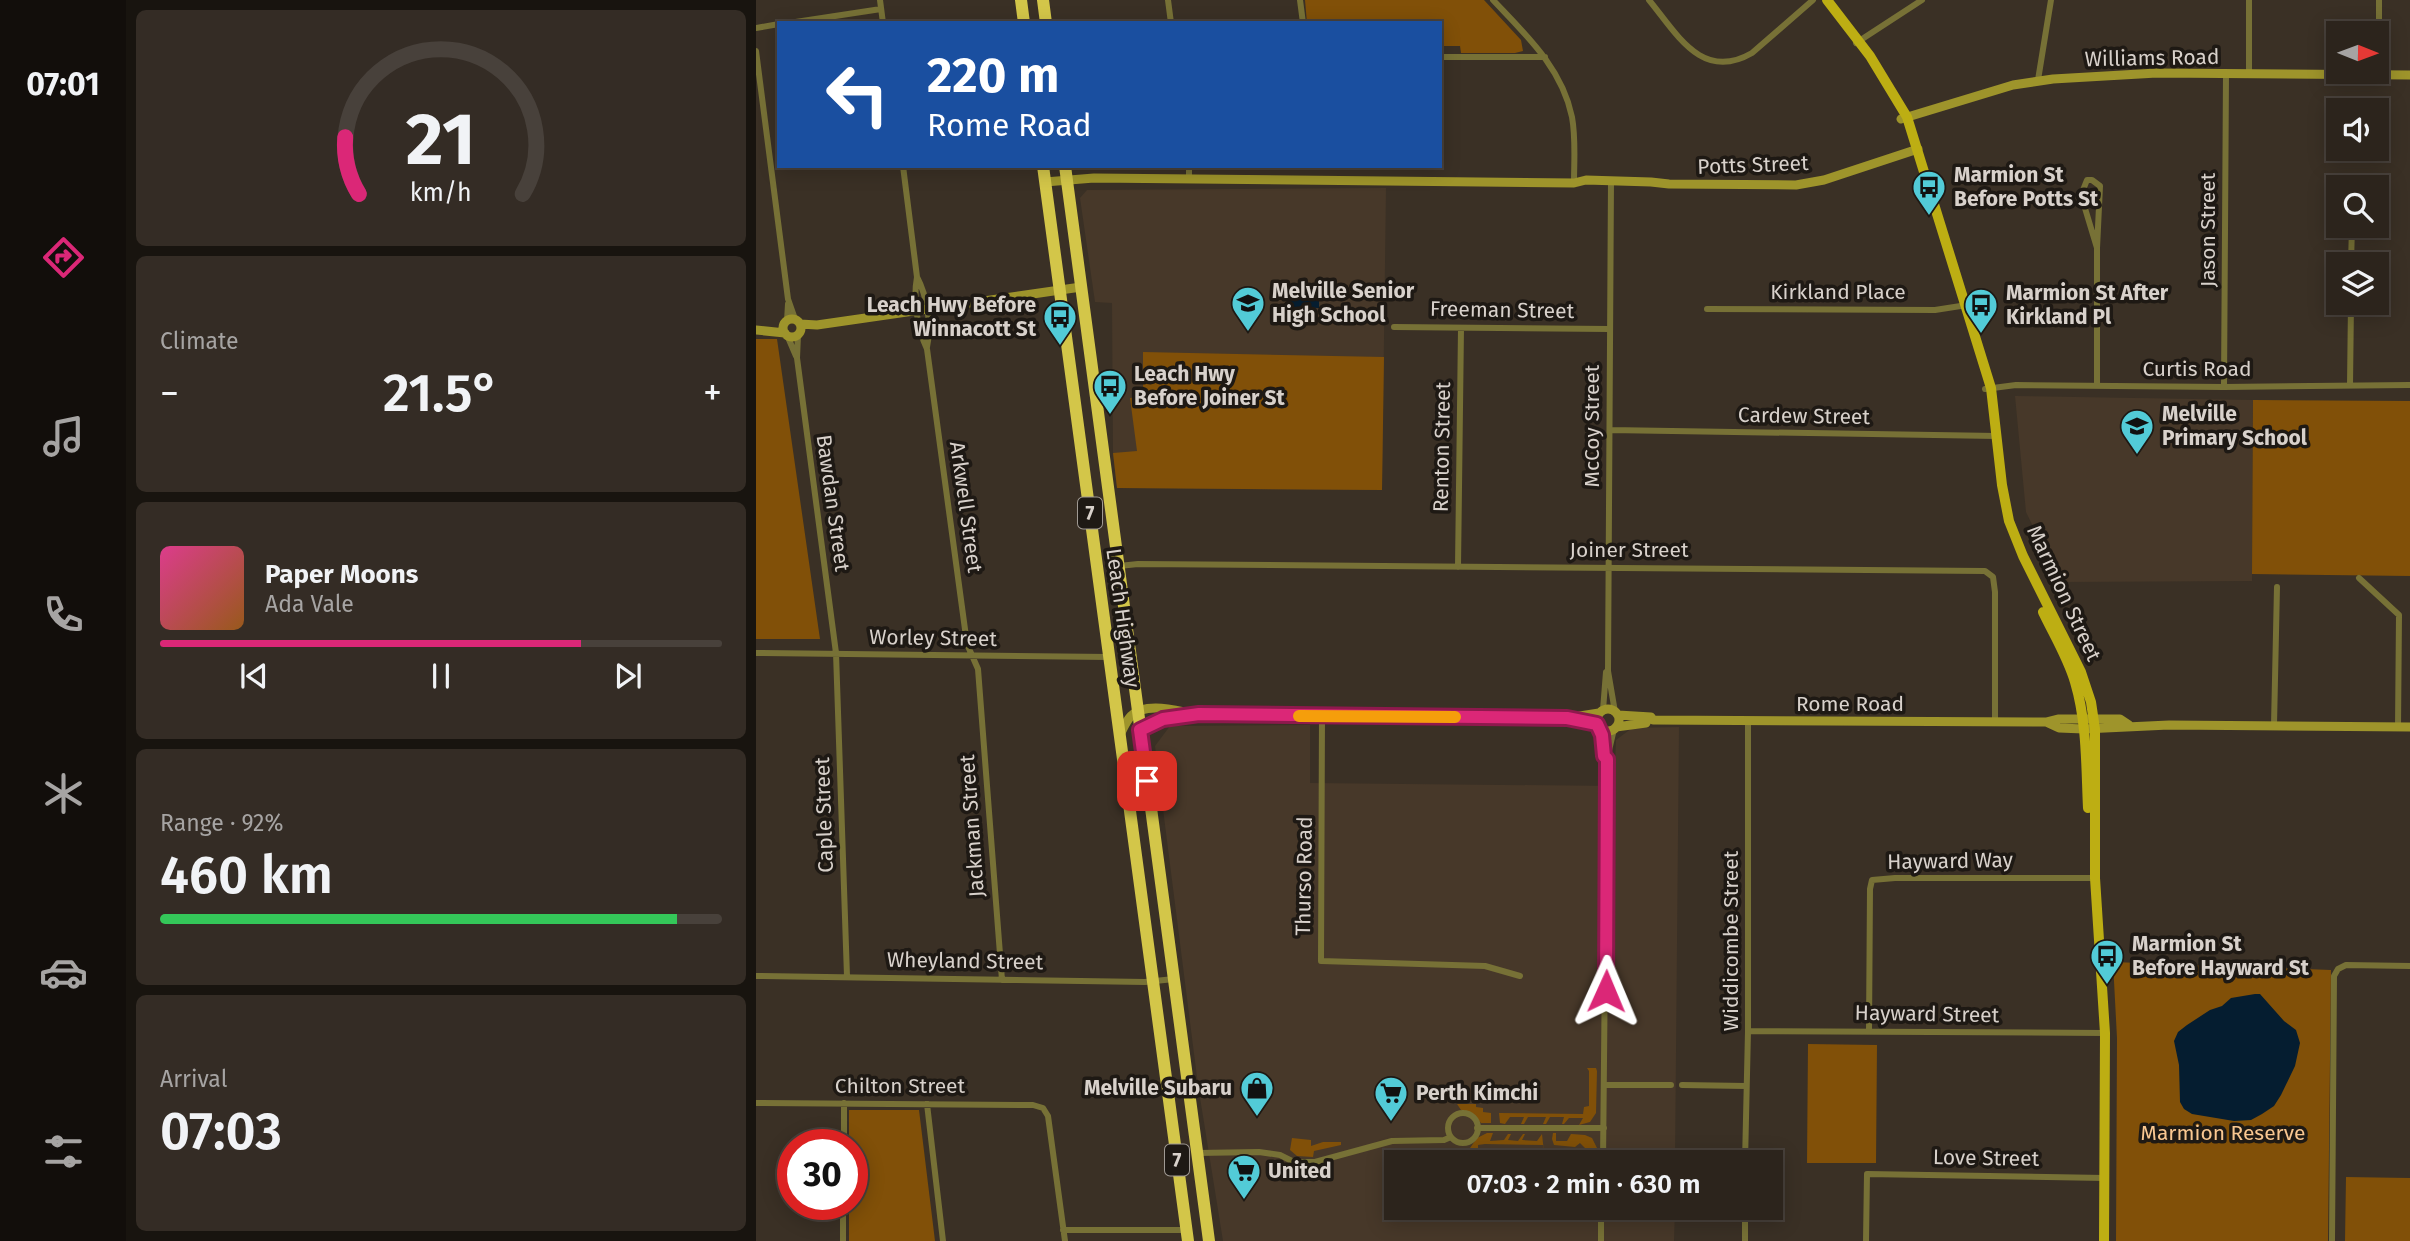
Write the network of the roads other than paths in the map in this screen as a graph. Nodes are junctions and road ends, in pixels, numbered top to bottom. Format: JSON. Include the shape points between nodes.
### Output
{"nodes":[{"id":1,"x":880,"y":0,"type":"edge"},
{"id":2,"x":1021,"y":0,"type":"edge"},
{"id":3,"x":1043,"y":0,"type":"edge"},
{"id":4,"x":1168,"y":0,"type":"edge"},
{"id":5,"x":1300,"y":0,"type":"edge"},
{"id":6,"x":1493,"y":0,"type":"edge"},
{"id":7,"x":1650,"y":0,"type":"edge"},
{"id":8,"x":1814,"y":0,"type":"edge"},
{"id":9,"x":1819,"y":0,"type":"edge"},
{"id":10,"x":1828,"y":0,"type":"edge"},
{"id":11,"x":1922,"y":0,"type":"edge"},
{"id":12,"x":2051,"y":0,"type":"edge"},
{"id":13,"x":2249,"y":0,"type":"edge"},
{"id":14,"x":2379,"y":0,"type":"edge"},
{"id":15,"x":881,"y":9,"type":"junction"},
{"id":16,"x":802,"y":21,"type":"edge"},
{"id":17,"x":883,"y":21,"type":"edge"},
{"id":18,"x":1024,"y":21,"type":"edge"},
{"id":19,"x":1046,"y":21,"type":"edge"},
{"id":20,"x":1171,"y":21,"type":"edge"},
{"id":21,"x":1303,"y":21,"type":"edge"},
{"id":22,"x":2379,"y":21,"type":"edge"},
{"id":23,"x":777,"y":24,"type":"edge"},
{"id":24,"x":756,"y":28,"type":"edge"},
{"id":25,"x":1857,"y":42,"type":"junction"},
{"id":26,"x":756,"y":51,"type":"edge"},
{"id":27,"x":1442,"y":57,"type":"edge"},
{"id":28,"x":1545,"y":57,"type":"junction"},
{"id":29,"x":2226,"y":74,"type":"junction"},
{"id":30,"x":2249,"y":74,"type":"junction"},
{"id":31,"x":2326,"y":75,"type":"edge"},
{"id":32,"x":2389,"y":75,"type":"edge"},
{"id":33,"x":2410,"y":75,"type":"edge"},
{"id":34,"x":2038,"y":80,"type":"junction"},
{"id":35,"x":1904,"y":118,"type":"junction"},
{"id":36,"x":1915,"y":150,"type":"junction"},
{"id":37,"x":902,"y":168,"type":"edge"},
{"id":38,"x":1043,"y":168,"type":"edge"},
{"id":39,"x":1189,"y":168,"type":"edge"},
{"id":40,"x":1066,"y":173,"type":"edge"},
{"id":41,"x":1189,"y":179,"type":"junction"},
{"id":42,"x":1045,"y":182,"type":"junction"},
{"id":43,"x":1574,"y":183,"type":"junction"},
{"id":44,"x":1611,"y":184,"type":"junction"},
{"id":45,"x":2097,"y":248,"type":"junction"},
{"id":46,"x":1081,"y":287,"type":"junction"},
{"id":47,"x":1059,"y":289,"type":"junction"},
{"id":48,"x":1964,"y":306,"type":"junction"},
{"id":49,"x":1707,"y":309,"type":"dead end"},
{"id":50,"x":922,"y":310,"type":"junction"},
{"id":51,"x":2351,"y":315,"type":"edge"},
{"id":52,"x":1394,"y":327,"type":"dead end"},
{"id":53,"x":792,"y":328,"type":"junction"},
{"id":54,"x":1461,"y":328,"type":"junction"},
{"id":55,"x":1609,"y":329,"type":"junction"},
{"id":56,"x":760,"y":330,"type":"edge"},
{"id":57,"x":797,"y":358,"type":"junction"},
{"id":58,"x":2350,"y":385,"type":"junction"},
{"id":59,"x":2410,"y":385,"type":"edge"},
{"id":60,"x":2097,"y":386,"type":"junction"},
{"id":61,"x":2224,"y":387,"type":"junction"},
{"id":62,"x":1988,"y":389,"type":"junction"},
{"id":63,"x":1610,"y":430,"type":"junction"},
{"id":64,"x":1994,"y":436,"type":"junction"},
{"id":65,"x":1119,"y":566,"type":"junction"},
{"id":66,"x":1458,"y":567,"type":"junction"},
{"id":67,"x":1607,"y":567,"type":"junction"},
{"id":68,"x":2359,"y":578,"type":"dead end"},
{"id":69,"x":2277,"y":587,"type":"dead end"},
{"id":70,"x":756,"y":653,"type":"edge"},
{"id":71,"x":836,"y":653,"type":"junction"},
{"id":72,"x":974,"y":656,"type":"junction"},
{"id":73,"x":1110,"y":657,"type":"junction"},
{"id":74,"x":978,"y":669,"type":"joint"},
{"id":75,"x":1608,"y":670,"type":"junction"},
{"id":76,"x":1138,"y":711,"type":"junction"},
{"id":77,"x":1601,"y":712,"type":"junction"},
{"id":78,"x":1616,"y":713,"type":"junction"},
{"id":79,"x":1199,"y":714,"type":"junction"},
{"id":80,"x":1322,"y":716,"type":"junction"},
{"id":81,"x":1567,"y":718,"type":"junction"},
{"id":82,"x":1653,"y":720,"type":"junction"},
{"id":83,"x":1748,"y":720,"type":"junction"},
{"id":84,"x":1995,"y":722,"type":"junction"},
{"id":85,"x":2089,"y":724,"type":"junction"},
{"id":86,"x":2274,"y":725,"type":"junction"},
{"id":87,"x":1599,"y":726,"type":"junction"},
{"id":88,"x":2398,"y":727,"type":"junction"},
{"id":89,"x":2410,"y":727,"type":"edge"},
{"id":90,"x":1615,"y":728,"type":"junction"},
{"id":91,"x":1140,"y":730,"type":"junction"},
{"id":92,"x":1119,"y":736,"type":"junction"},
{"id":93,"x":1607,"y":759,"type":"junction"},
{"id":94,"x":2092,"y":878,"type":"junction"},
{"id":95,"x":2410,"y":966,"type":"edge"},
{"id":96,"x":1520,"y":975,"type":"dead end"},
{"id":97,"x":756,"y":976,"type":"edge"},
{"id":98,"x":847,"y":976,"type":"junction"},
{"id":99,"x":1174,"y":979,"type":"junction"},
{"id":100,"x":1002,"y":980,"type":"junction"},
{"id":101,"x":1152,"y":981,"type":"junction"},
{"id":102,"x":1748,"y":1031,"type":"junction"},
{"id":103,"x":1869,"y":1031,"type":"junction"},
{"id":104,"x":2102,"y":1034,"type":"junction"},
{"id":105,"x":1605,"y":1085,"type":"junction"},
{"id":106,"x":1671,"y":1085,"type":"dead end"},
{"id":107,"x":1682,"y":1085,"type":"dead end"},
{"id":108,"x":1746,"y":1086,"type":"junction"},
{"id":109,"x":756,"y":1103,"type":"edge"},
{"id":110,"x":844,"y":1103,"type":"junction"},
{"id":111,"x":926,"y":1104,"type":"junction"},
{"id":112,"x":1477,"y":1128,"type":"junction"},
{"id":113,"x":1604,"y":1128,"type":"junction"},
{"id":114,"x":844,"y":1129,"type":"edge"},
{"id":115,"x":1451,"y":1138,"type":"junction"},
{"id":116,"x":1603,"y":1150,"type":"edge"},
{"id":117,"x":1745,"y":1150,"type":"edge"},
{"id":118,"x":1197,"y":1153,"type":"junction"},
{"id":119,"x":2102,"y":1177,"type":"junction"},
{"id":120,"x":844,"y":1220,"type":"edge"},
{"id":121,"x":1601,"y":1220,"type":"edge"},
{"id":122,"x":1745,"y":1220,"type":"edge"},
{"id":123,"x":1063,"y":1230,"type":"junction"},
{"id":124,"x":1187,"y":1235,"type":"edge"},
{"id":125,"x":843,"y":1241,"type":"edge"},
{"id":126,"x":943,"y":1241,"type":"edge"},
{"id":127,"x":1065,"y":1241,"type":"edge"},
{"id":128,"x":1209,"y":1241,"type":"edge"},
{"id":129,"x":1601,"y":1241,"type":"edge"},
{"id":130,"x":1745,"y":1241,"type":"edge"},
{"id":131,"x":1866,"y":1241,"type":"edge"},
{"id":132,"x":2098,"y":1241,"type":"edge"},
{"id":133,"x":2104,"y":1241,"type":"edge"},
{"id":134,"x":2332,"y":1241,"type":"edge"}],
"edges":[{"from":1,"to":15,"type":"street"},
{"from":2,"to":18,"type":"highway"},
{"from":3,"to":19,"type":"highway"},
{"from":4,"to":20,"type":"street"},
{"from":5,"to":21,"type":"street"},
{"from":6,"to":28,"type":"street"},
{"from":7,"to":8,"type":"street","via":[[1696,55],[1717,62],[1752,53]]},
{"from":9,"to":25,"type":"main road","name":"Marmion Street"},
{"from":10,"to":25,"type":"main road","name":"Marmion Street"},
{"from":11,"to":25,"type":"street"},
{"from":12,"to":34,"type":"street"},
{"from":13,"to":30,"type":"street"},
{"from":14,"to":22,"type":"street"},
{"from":15,"to":16,"type":"street"},
{"from":15,"to":17,"type":"street"},
{"from":23,"to":24,"type":"street"},
{"from":25,"to":35,"type":"main road","name":"Marmion Street","via":[[1884,76]]},
{"from":26,"to":53,"type":"street","name":"Bawdan Street"},
{"from":27,"to":28,"type":"street"},
{"from":28,"to":43,"type":"street","via":[[1558,76],[1572,118]]},
{"from":29,"to":30,"type":"street","name":"Williams Road"},
{"from":29,"to":34,"type":"street","name":"Williams Road","via":[[2147,73]]},
{"from":29,"to":61,"type":"street","name":"Jason Street"},
{"from":30,"to":31,"type":"street","name":"Williams Road"},
{"from":32,"to":33,"type":"street","name":"Williams Road"},
{"from":34,"to":35,"type":"street","name":"Williams Road"},
{"from":35,"to":36,"type":"main road","name":"Marmion Street"},
{"from":36,"to":44,"type":"street","name":"Potts Street","via":[[1788,186]]},
{"from":36,"to":48,"type":"main road","name":"Marmion Street"},
{"from":37,"to":50,"type":"street","name":"Arkwell Street"},
{"from":38,"to":42,"type":"highway","name":"Leach Highway","number":"7"},
{"from":39,"to":41,"type":"street"},
{"from":40,"to":41,"type":"street","name":"Potts Street"},
{"from":40,"to":42,"type":"street","name":"Potts Street"},
{"from":40,"to":46,"type":"highway","name":"Leach Highway","number":"7"},
{"from":41,"to":43,"type":"street","name":"Potts Street"},
{"from":42,"to":47,"type":"highway","name":"Leach Highway","number":"7"},
{"from":43,"to":44,"type":"street","name":"Potts Street"},
{"from":44,"to":55,"type":"street","name":"McCoy Street"},
{"from":45,"to":45,"type":"street","via":[[2081,195],[2087,180],[2100,186]]},
{"from":45,"to":60,"type":"street"},
{"from":46,"to":47,"type":"street"},
{"from":46,"to":65,"type":"highway","name":"Leach Highway","number":"7"},
{"from":47,"to":50,"type":"street"},
{"from":47,"to":73,"type":"highway","name":"Leach Highway","number":"7"},
{"from":48,"to":49,"type":"street","name":"Kirkland Place","via":[[1935,310]]},
{"from":48,"to":62,"type":"main road","name":"Marmion Street"},
{"from":50,"to":53,"type":"street"},
{"from":50,"to":72,"type":"street","name":"Arkwell Street","via":[[967,644]]},
{"from":51,"to":58,"type":"street"},
{"from":52,"to":54,"type":"street","name":"Freeman Street"},
{"from":53,"to":56,"type":"street"},
{"from":53,"to":57,"type":"street","name":"Bawdan Street"},
{"from":53,"to":57,"type":"street","name":"Bawdan Street"},
{"from":54,"to":55,"type":"street","name":"Freeman Street"},
{"from":54,"to":66,"type":"street","name":"Renton Street"},
{"from":55,"to":63,"type":"street","name":"McCoy Street"},
{"from":57,"to":71,"type":"street","name":"Bawdan Street"},
{"from":58,"to":59,"type":"street","name":"Curtis Road"},
{"from":58,"to":61,"type":"street","name":"Curtis Road"},
{"from":60,"to":61,"type":"street","name":"Curtis Road"},
{"from":60,"to":62,"type":"street","name":"Curtis Road"},
{"from":62,"to":64,"type":"main road","name":"Marmion Street"},
{"from":63,"to":64,"type":"street","name":"Cardew Street"},
{"from":63,"to":67,"type":"street","name":"McCoy Street"},
{"from":64,"to":85,"type":"main road","name":"Marmion Street","via":[[1996,490],[2004,526],[2072,674]]},
{"from":65,"to":66,"type":"street","name":"Joiner Street"},
{"from":65,"to":76,"type":"highway","name":"Leach Highway","number":"7"},
{"from":66,"to":67,"type":"street","name":"Joiner Street"},
{"from":67,"to":75,"type":"street","name":"McCoy Street"},
{"from":67,"to":84,"type":"street","name":"Joiner Street","via":[[1985,571],[1993,577],[1995,592]]},
{"from":68,"to":88,"type":"street","via":[[2399,615]]},
{"from":69,"to":86,"type":"street"},
{"from":70,"to":71,"type":"street","name":"Worley Street"},
{"from":71,"to":72,"type":"street","name":"Worley Street"},
{"from":71,"to":98,"type":"street","name":"Caple Street"},
{"from":72,"to":73,"type":"street","name":"Worley Street"},
{"from":72,"to":74,"type":"street","name":"Arkwell Street"},
{"from":73,"to":92,"type":"highway","name":"Leach Highway","number":"7"},
{"from":74,"to":100,"type":"street","name":"Jackman Street"},
{"from":75,"to":77,"type":"street","name":"McCoy Street"},
{"from":75,"to":78,"type":"street","name":"McCoy Street"},
{"from":76,"to":79,"type":"street","via":[[1173,709]]},
{"from":76,"to":91,"type":"highway","name":"Leach Highway","number":"7"},
{"from":76,"to":92,"type":"street"},
{"from":77,"to":78,"type":"street","via":[[1610,709]]},
{"from":77,"to":81,"type":"street"},
{"from":77,"to":87,"type":"street"},
{"from":78,"to":82,"type":"street","name":"Rome Road"},
{"from":78,"to":90,"type":"street","via":[[1619,722]]},
{"from":79,"to":80,"type":"street"},
{"from":79,"to":91,"type":"street","via":[[1163,719]]},
{"from":80,"to":81,"type":"street"},
{"from":80,"to":96,"type":"street","name":"Thurso Road","via":[[1321,961],[1485,966]]},
{"from":81,"to":87,"type":"street"},
{"from":82,"to":83,"type":"street","name":"Rome Road"},
{"from":82,"to":90,"type":"street","name":"Rome Road"},
{"from":83,"to":84,"type":"street","name":"Rome Road"},
{"from":83,"to":102,"type":"street","name":"Widdicombe Street"},
{"from":84,"to":85,"type":"street","name":"Rome Road","via":[[2058,719]]},
{"from":85,"to":86,"type":"street","name":"Rome Road","via":[[2120,719],[2129,725]]},
{"from":85,"to":94,"type":"main road","name":"Marmion Street"},
{"from":86,"to":88,"type":"street","name":"Rome Road"},
{"from":87,"to":90,"type":"street","via":[[1609,731]]},
{"from":87,"to":93,"type":"street"},
{"from":88,"to":89,"type":"street","name":"Rome Road"},
{"from":90,"to":93,"type":"street"},
{"from":91,"to":99,"type":"highway","name":"Leach Highway","number":"7"},
{"from":92,"to":101,"type":"highway","name":"Leach Highway","number":"7"},
{"from":93,"to":105,"type":"street"},
{"from":94,"to":103,"type":"street","name":"Hayward Way","via":[[1872,880]]},
{"from":94,"to":104,"type":"main road","name":"Marmion Street"},
{"from":95,"to":134,"type":"street","via":[[2346,965],[2334,976]]},
{"from":97,"to":98,"type":"street","name":"Wheyland Street"},
{"from":98,"to":100,"type":"street","name":"Wheyland Street"},
{"from":99,"to":101,"type":"street","name":"Wheyland Street"},
{"from":99,"to":118,"type":"highway","name":"Leach Highway","number":"7"},
{"from":100,"to":101,"type":"street","name":"Wheyland Street"},
{"from":101,"to":124,"type":"highway","name":"Leach Highway","number":"7"},
{"from":102,"to":103,"type":"street","name":"Hayward Street"},
{"from":102,"to":108,"type":"street","name":"Widdicombe Street"},
{"from":103,"to":104,"type":"street","name":"Hayward Street"},
{"from":104,"to":119,"type":"main road","name":"Marmion Street"},
{"from":105,"to":106,"type":"street"},
{"from":105,"to":113,"type":"street"},
{"from":107,"to":108,"type":"street"},
{"from":108,"to":117,"type":"street","name":"Widdicombe Street"},
{"from":109,"to":110,"type":"street","name":"Chilton Street"},
{"from":110,"to":111,"type":"street","name":"Chilton Street"},
{"from":110,"to":114,"type":"street"},
{"from":111,"to":123,"type":"street","name":"Chilton Street","via":[[1043,1108],[1048,1116]]},
{"from":111,"to":126,"type":"street"},
{"from":112,"to":113,"type":"street"},
{"from":112,"to":115,"type":"street","via":[[1468,1142]]},
{"from":112,"to":115,"type":"street","via":[[1472,1117],[1456,1115],[1448,1125]]},
{"from":113,"to":116,"type":"street"},
{"from":115,"to":118,"type":"street","via":[[1392,1141],[1315,1162],[1294,1162],[1259,1152]]},
{"from":118,"to":128,"type":"highway","name":"Leach Highway","number":"7"},
{"from":119,"to":131,"type":"street","name":"Love Street","via":[[1867,1174]]},
{"from":119,"to":132,"type":"main road","name":"Marmion Street"},
{"from":119,"to":133,"type":"main road","name":"Marmion Street"},
{"from":120,"to":125,"type":"street"},
{"from":121,"to":129,"type":"street"},
{"from":122,"to":130,"type":"street"},
{"from":123,"to":124,"type":"street"},
{"from":123,"to":127,"type":"street"}]}
